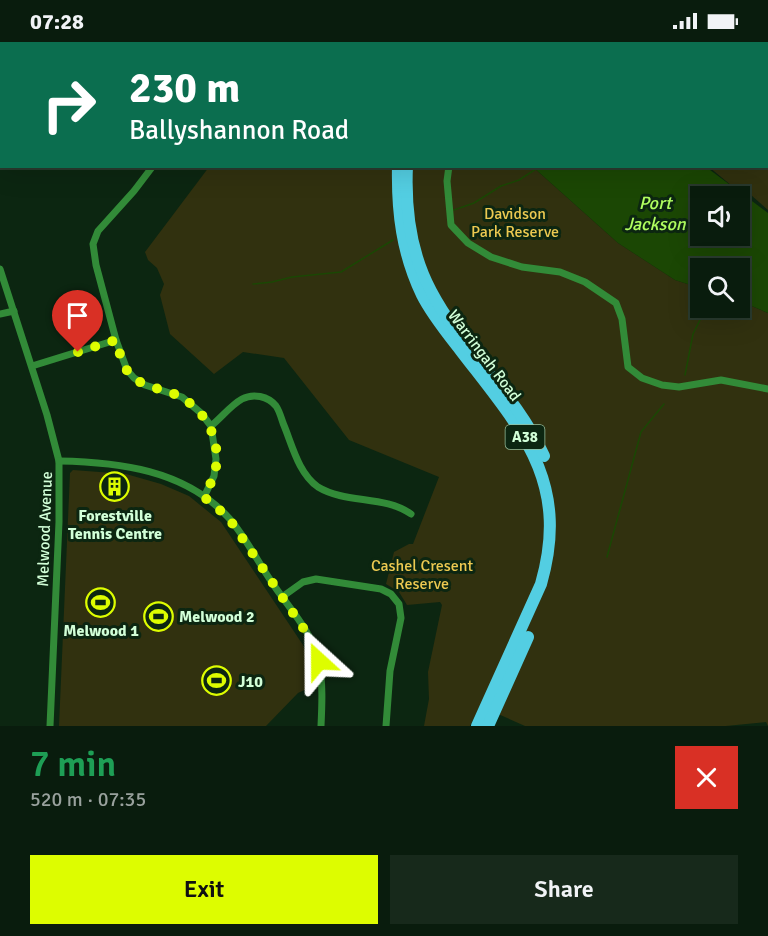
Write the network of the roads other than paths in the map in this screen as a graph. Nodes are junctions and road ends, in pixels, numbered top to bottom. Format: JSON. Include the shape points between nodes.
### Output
{"nodes":[{"id":1,"x":151,"y":168,"type":"edge"},
{"id":2,"x":398,"y":168,"type":"edge"},
{"id":3,"x":449,"y":168,"type":"edge"},
{"id":4,"x":408,"y":171,"type":"edge"},
{"id":5,"x":0,"y":269,"type":"edge"},
{"id":6,"x":14,"y":311,"type":"junction"},
{"id":7,"x":0,"y":314,"type":"edge"},
{"id":8,"x":116,"y":340,"type":"junction"},
{"id":9,"x":32,"y":366,"type":"junction"},
{"id":10,"x":768,"y":389,"type":"edge"},
{"id":11,"x":211,"y":426,"type":"junction"},
{"id":12,"x":59,"y":461,"type":"junction"},
{"id":13,"x":204,"y":497,"type":"junction"},
{"id":14,"x":411,"y":514,"type":"dead end"},
{"id":15,"x":282,"y":597,"type":"junction"},
{"id":16,"x":50,"y":726,"type":"edge"},
{"id":17,"x":321,"y":726,"type":"edge"},
{"id":18,"x":386,"y":726,"type":"edge"},
{"id":19,"x":477,"y":726,"type":"edge"},
{"id":20,"x":488,"y":726,"type":"edge"}],
"edges":[{"from":1,"to":8,"type":"street","via":[[98,231],[93,244]]},
{"from":2,"to":19,"type":"highway","name":"Warringah Road","number":"A38","via":[[400,229],[422,296],[532,448],[549,512],[550,537],[541,584]]},
{"from":3,"to":10,"type":"street","via":[[451,225],[468,243],[491,257],[522,267],[560,272],[610,298],[622,319],[628,367],[642,378],[679,387],[721,380]]},
{"from":4,"to":20,"type":"highway","name":"Warringah Road","number":"A38","via":[[408,219],[430,290],[530,428],[545,457],[555,491],[558,536],[551,578]]},
{"from":5,"to":6,"type":"street","name":"Melwood Avenue"},
{"from":6,"to":7,"type":"street"},
{"from":6,"to":9,"type":"street","name":"Melwood Avenue"},
{"from":8,"to":9,"type":"street"},
{"from":8,"to":11,"type":"street","via":[[122,360],[134,378],[182,397]]},
{"from":9,"to":12,"type":"street","name":"Melwood Avenue"},
{"from":11,"to":13,"type":"street","via":[[216,459],[214,476]]},
{"from":11,"to":14,"type":"street","via":[[241,399],[268,399],[277,407],[300,466],[318,486],[333,494],[401,507]]},
{"from":12,"to":13,"type":"street","via":[[124,465],[163,475]]},
{"from":12,"to":16,"type":"street","name":"Melwood Avenue"},
{"from":13,"to":15,"type":"street","via":[[228,517]]},
{"from":15,"to":17,"type":"street","via":[[310,638],[319,661]]},
{"from":15,"to":18,"type":"street","via":[[303,582],[316,579],[391,594],[399,604],[401,618],[390,671]]}]}
